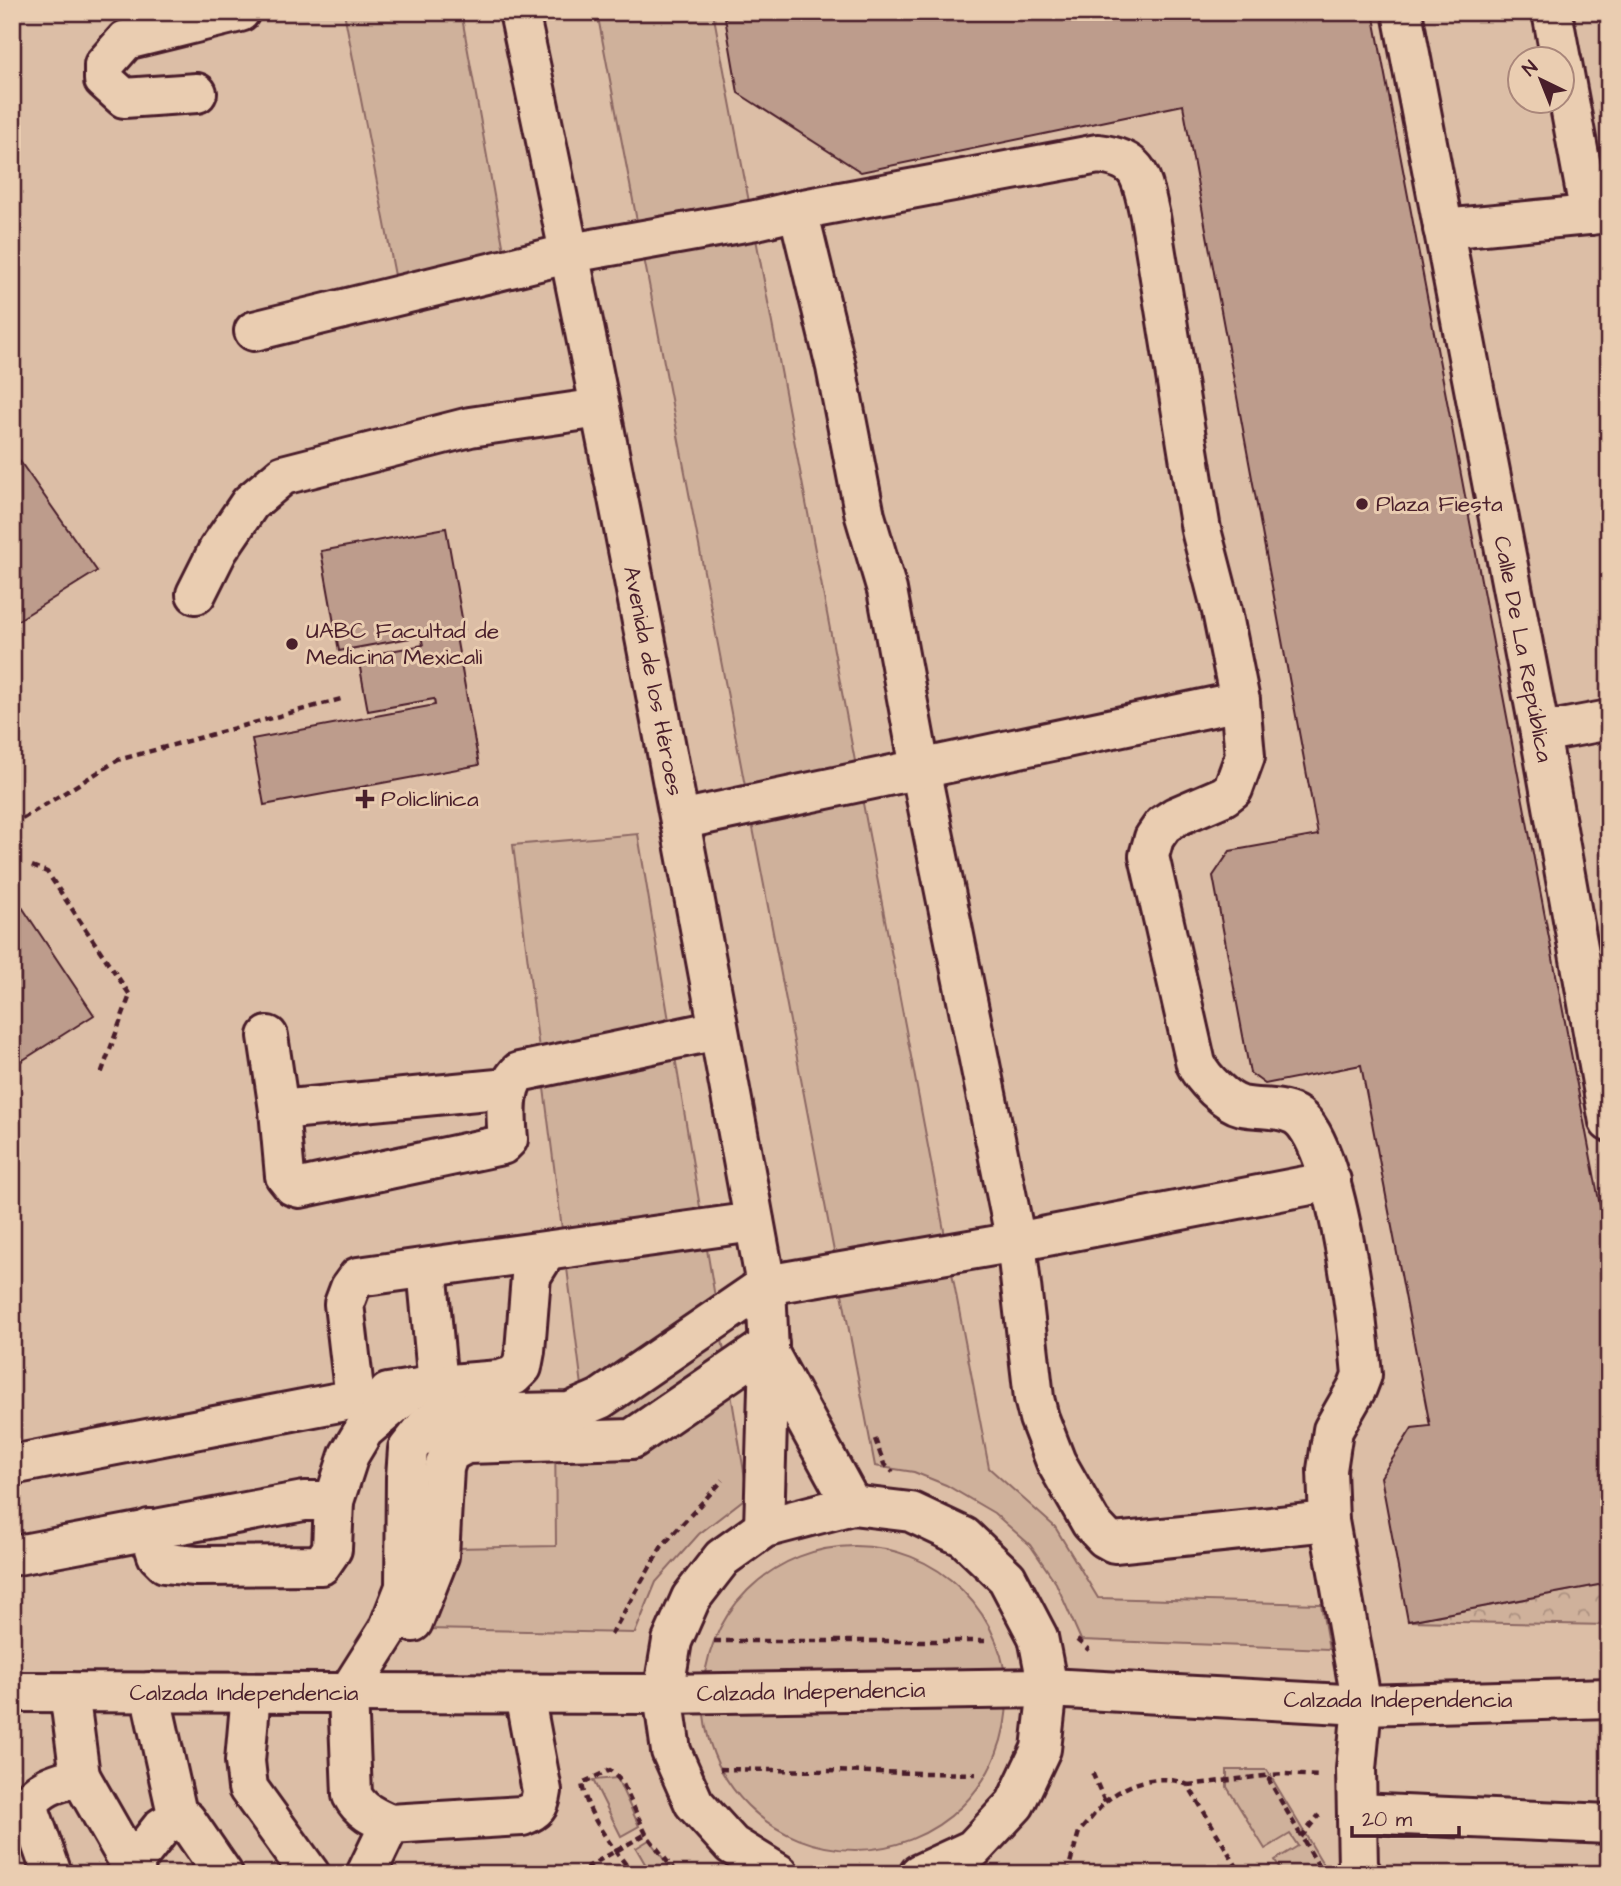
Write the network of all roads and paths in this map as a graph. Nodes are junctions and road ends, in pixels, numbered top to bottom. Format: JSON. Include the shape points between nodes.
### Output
{"nodes":[{"id":1,"x":240,"y":12,"type":"edge"},
{"id":2,"x":519,"y":12,"type":"edge"},
{"id":3,"x":1402,"y":12,"type":"edge"},
{"id":4,"x":1552,"y":12,"type":"edge"},
{"id":5,"x":1558,"y":46,"type":"edge"},
{"id":6,"x":197,"y":93,"type":"dead end"},
{"id":7,"x":1575,"y":116,"type":"edge"},
{"id":8,"x":798,"y":210,"type":"junction"},
{"id":9,"x":1599,"y":214,"type":"edge"},
{"id":10,"x":1443,"y":229,"type":"junction"},
{"id":11,"x":571,"y":253,"type":"junction"},
{"id":12,"x":254,"y":331,"type":"dead end"},
{"id":13,"x":600,"y":408,"type":"junction"},
{"id":14,"x":195,"y":594,"type":"dead end"},
{"id":15,"x":341,"y":699,"type":"dead end"},
{"id":16,"x":1240,"y":701,"type":"junction"},
{"id":17,"x":1609,"y":719,"type":"edge"},
{"id":18,"x":1540,"y":733,"type":"junction"},
{"id":19,"x":920,"y":768,"type":"junction"},
{"id":20,"x":680,"y":820,"type":"junction"},
{"id":21,"x":12,"y":825,"type":"edge"},
{"id":22,"x":32,"y":866,"type":"dead end"},
{"id":23,"x":718,"y":1030,"type":"junction"},
{"id":24,"x":268,"y":1036,"type":"dead end"},
{"id":25,"x":101,"y":1074,"type":"dead end"},
{"id":26,"x":508,"y":1088,"type":"junction"},
{"id":27,"x":279,"y":1110,"type":"junction"},
{"id":28,"x":1609,"y":1122,"type":"edge"},
{"id":29,"x":1331,"y":1181,"type":"junction"},
{"id":30,"x":754,"y":1222,"type":"junction"},
{"id":31,"x":1016,"y":1242,"type":"junction"},
{"id":32,"x":546,"y":1252,"type":"junction"},
{"id":33,"x":427,"y":1268,"type":"junction"},
{"id":34,"x":766,"y":1285,"type":"junction"},
{"id":35,"x":769,"y":1349,"type":"junction"},
{"id":36,"x":513,"y":1376,"type":"junction"},
{"id":37,"x":425,"y":1387,"type":"junction"},
{"id":38,"x":355,"y":1399,"type":"junction"},
{"id":39,"x":570,"y":1412,"type":"junction"},
{"id":40,"x":12,"y":1465,"type":"edge"},
{"id":41,"x":723,"y":1480,"type":"dead end"},
{"id":42,"x":334,"y":1501,"type":"junction"},
{"id":43,"x":852,"y":1504,"type":"junction"},
{"id":44,"x":1329,"y":1521,"type":"junction"},
{"id":45,"x":764,"y":1528,"type":"junction"},
{"id":46,"x":149,"y":1529,"type":"junction"},
{"id":47,"x":12,"y":1556,"type":"edge"},
{"id":48,"x":611,"y":1634,"type":"dead end"},
{"id":49,"x":711,"y":1641,"type":"dead end"},
{"id":50,"x":986,"y":1641,"type":"dead end"},
{"id":51,"x":1048,"y":1688,"type":"junction"},
{"id":52,"x":12,"y":1692,"type":"edge"},
{"id":53,"x":69,"y":1692,"type":"junction"},
{"id":54,"x":150,"y":1692,"type":"junction"},
{"id":55,"x":251,"y":1693,"type":"junction"},
{"id":56,"x":363,"y":1693,"type":"junction"},
{"id":57,"x":524,"y":1693,"type":"junction"},
{"id":58,"x":663,"y":1694,"type":"junction"},
{"id":59,"x":1609,"y":1698,"type":"edge"},
{"id":60,"x":1362,"y":1705,"type":"junction"},
{"id":61,"x":709,"y":1769,"type":"dead end"},
{"id":62,"x":1092,"y":1772,"type":"dead end"},
{"id":63,"x":976,"y":1774,"type":"dead end"},
{"id":64,"x":1272,"y":1775,"type":"junction"},
{"id":65,"x":80,"y":1776,"type":"junction"},
{"id":66,"x":1327,"y":1783,"type":"dead end"},
{"id":67,"x":1188,"y":1785,"type":"junction"},
{"id":68,"x":1105,"y":1802,"type":"junction"},
{"id":69,"x":1340,"y":1812,"type":"junction"},
{"id":70,"x":178,"y":1818,"type":"junction"},
{"id":71,"x":390,"y":1824,"type":"junction"},
{"id":72,"x":1609,"y":1824,"type":"edge"},
{"id":73,"x":646,"y":1834,"type":"junction"},
{"id":74,"x":1301,"y":1837,"type":"junction"},
{"id":75,"x":615,"y":1850,"type":"junction"},
{"id":76,"x":980,"y":1861,"type":"edge"},
{"id":77,"x":133,"y":1870,"type":"edge"},
{"id":78,"x":52,"y":1874,"type":"edge"},
{"id":79,"x":223,"y":1874,"type":"edge"},
{"id":80,"x":310,"y":1874,"type":"edge"},
{"id":81,"x":366,"y":1874,"type":"edge"},
{"id":82,"x":575,"y":1874,"type":"edge"},
{"id":83,"x":633,"y":1874,"type":"edge"},
{"id":84,"x":677,"y":1874,"type":"edge"},
{"id":85,"x":779,"y":1874,"type":"edge"},
{"id":86,"x":919,"y":1874,"type":"edge"},
{"id":87,"x":1067,"y":1874,"type":"edge"},
{"id":88,"x":1241,"y":1874,"type":"edge"},
{"id":89,"x":1323,"y":1874,"type":"edge"},
{"id":90,"x":1362,"y":1874,"type":"edge"}],
"edges":[{"from":1,"to":6,"type":"street","via":[[125,40],[104,65],[104,80],[124,98]]},
{"from":2,"to":11,"type":"street","name":"Avenida de los Héroes"},
{"from":3,"to":10,"type":"street","name":"Calle De La República"},
{"from":4,"to":5,"type":"street"},
{"from":7,"to":9,"type":"street"},
{"from":8,"to":11,"type":"street"},
{"from":8,"to":16,"type":"street","via":[[1098,154],[1132,166],[1150,216],[1201,530]]},
{"from":8,"to":19,"type":"street","via":[[836,367],[865,516],[887,590]]},
{"from":9,"to":10,"type":"street"},
{"from":10,"to":18,"type":"street","name":"Calle De La República"},
{"from":11,"to":12,"type":"street"},
{"from":11,"to":13,"type":"street","name":"Avenida de los Héroes"},
{"from":13,"to":14,"type":"street","via":[[470,427],[283,475],[250,503]]},
{"from":13,"to":20,"type":"street","name":"Avenida de los Héroes"},
{"from":15,"to":21,"type":"path","via":[[118,760]]},
{"from":16,"to":19,"type":"street"},
{"from":16,"to":29,"type":"street","via":[[1245,756],[1233,789],[1163,825],[1149,856],[1153,879],[1200,1073],[1240,1106],[1285,1111],[1302,1120]]},
{"from":17,"to":18,"type":"street"},
{"from":18,"to":28,"type":"street","name":"Calle De La República"},
{"from":19,"to":20,"type":"street"},
{"from":19,"to":31,"type":"street"},
{"from":20,"to":23,"type":"street","name":"Avenida de los Héroes"},
{"from":22,"to":25,"type":"path","via":[[47,872],[130,995]]},
{"from":23,"to":26,"type":"street","via":[[526,1069]]},
{"from":23,"to":30,"type":"street","name":"Avenida de los Héroes"},
{"from":24,"to":27,"type":"street"},
{"from":26,"to":27,"type":"street"},
{"from":26,"to":27,"type":"street","via":[[508,1139],[502,1145],[300,1188],[285,1176]]},
{"from":29,"to":31,"type":"street"},
{"from":29,"to":44,"type":"street","via":[[1349,1270],[1362,1375],[1333,1430],[1327,1470]]},
{"from":30,"to":32,"type":"street"},
{"from":30,"to":34,"type":"street","name":"Avenida de los Héroes"},
{"from":31,"to":34,"type":"street"},
{"from":31,"to":44,"type":"street","via":[[1039,1419],[1056,1462],[1105,1538],[1114,1542]]},
{"from":32,"to":33,"type":"street"},
{"from":32,"to":36,"type":"street","via":[[531,1276],[525,1351],[522,1367]]},
{"from":33,"to":37,"type":"street"},
{"from":33,"to":38,"type":"street","via":[[358,1277],[350,1288],[344,1304]]},
{"from":34,"to":35,"type":"street","name":"Avenida de los Héroes"},
{"from":34,"to":39,"type":"street","via":[[600,1399]]},
{"from":35,"to":43,"type":"street","name":"Avenida de los Héroes"},
{"from":35,"to":45,"type":"street","name":"Avenida de los Héroes"},
{"from":35,"to":56,"type":"street","via":[[632,1439],[466,1444],[449,1452],[439,1556],[407,1636]]},
{"from":36,"to":37,"type":"street"},
{"from":36,"to":39,"type":"street"},
{"from":37,"to":38,"type":"street"},
{"from":37,"to":42,"type":"street","via":[[364,1430],[349,1455]]},
{"from":38,"to":40,"type":"street"},
{"from":39,"to":56,"type":"street","via":[[447,1414],[428,1425],[408,1449],[405,1587]]},
{"from":41,"to":48,"type":"path","via":[[662,1546]]},
{"from":42,"to":46,"type":"street","via":[[304,1501]]},
{"from":42,"to":46,"type":"street","via":[[332,1549],[321,1565],[165,1563],[157,1555]]},
{"from":43,"to":45,"type":"street"},
{"from":43,"to":51,"type":"street","via":[[911,1512],[964,1537],[1007,1578],[1038,1637]]},
{"from":44,"to":60,"type":"street"},
{"from":45,"to":58,"type":"street","via":[[723,1558],[691,1598],[672,1641]]},
{"from":46,"to":47,"type":"street"},
{"from":49,"to":50,"type":"path"},
{"from":51,"to":58,"type":"street","name":"Calzada Independencia"},
{"from":51,"to":60,"type":"street","name":"Calzada Independencia"},
{"from":51,"to":76,"type":"street","via":[[1041,1749]]},
{"from":52,"to":53,"type":"street","name":"Calzada Independencia"},
{"from":53,"to":54,"type":"street","name":"Calzada Independencia"},
{"from":53,"to":65,"type":"street"},
{"from":54,"to":55,"type":"street","name":"Calzada Independencia"},
{"from":54,"to":70,"type":"street"},
{"from":55,"to":56,"type":"street","name":"Calzada Independencia"},
{"from":55,"to":80,"type":"street","via":[[245,1761],[248,1788]]},
{"from":56,"to":57,"type":"street","name":"Calzada Independencia"},
{"from":56,"to":71,"type":"street","via":[[352,1795],[370,1815]]},
{"from":57,"to":58,"type":"street","name":"Calzada Independencia"},
{"from":57,"to":71,"type":"street","via":[[542,1791],[541,1804],[533,1812]]},
{"from":58,"to":85,"type":"street","via":[[671,1751],[694,1802],[732,1845]]},
{"from":59,"to":60,"type":"street","name":"Calzada Independencia"},
{"from":60,"to":69,"type":"street","via":[[1356,1769]]},
{"from":61,"to":63,"type":"path"},
{"from":62,"to":68,"type":"path"},
{"from":64,"to":66,"type":"path","via":[[1323,1776]]},
{"from":64,"to":67,"type":"path"},
{"from":64,"to":74,"type":"path","via":[[1269,1780]]},
{"from":65,"to":77,"type":"street"},
{"from":65,"to":78,"type":"street","via":[[47,1786],[30,1804]]},
{"from":67,"to":68,"type":"path","via":[[1174,1778],[1136,1782]]},
{"from":67,"to":88,"type":"path"},
{"from":68,"to":87,"type":"path","via":[[1079,1832]]},
{"from":69,"to":72,"type":"street"},
{"from":69,"to":74,"type":"path"},
{"from":69,"to":90,"type":"street"},
{"from":70,"to":77,"type":"street","via":[[162,1827]]},
{"from":70,"to":79,"type":"street","via":[[186,1820]]},
{"from":71,"to":81,"type":"street"},
{"from":73,"to":75,"type":"path"},
{"from":73,"to":75,"type":"path","via":[[622,1782],[610,1770],[582,1783],[584,1801]]},
{"from":73,"to":84,"type":"path"},
{"from":74,"to":89,"type":"path"},
{"from":75,"to":82,"type":"path"},
{"from":75,"to":83,"type":"path"},
{"from":76,"to":86,"type":"street"}]}
